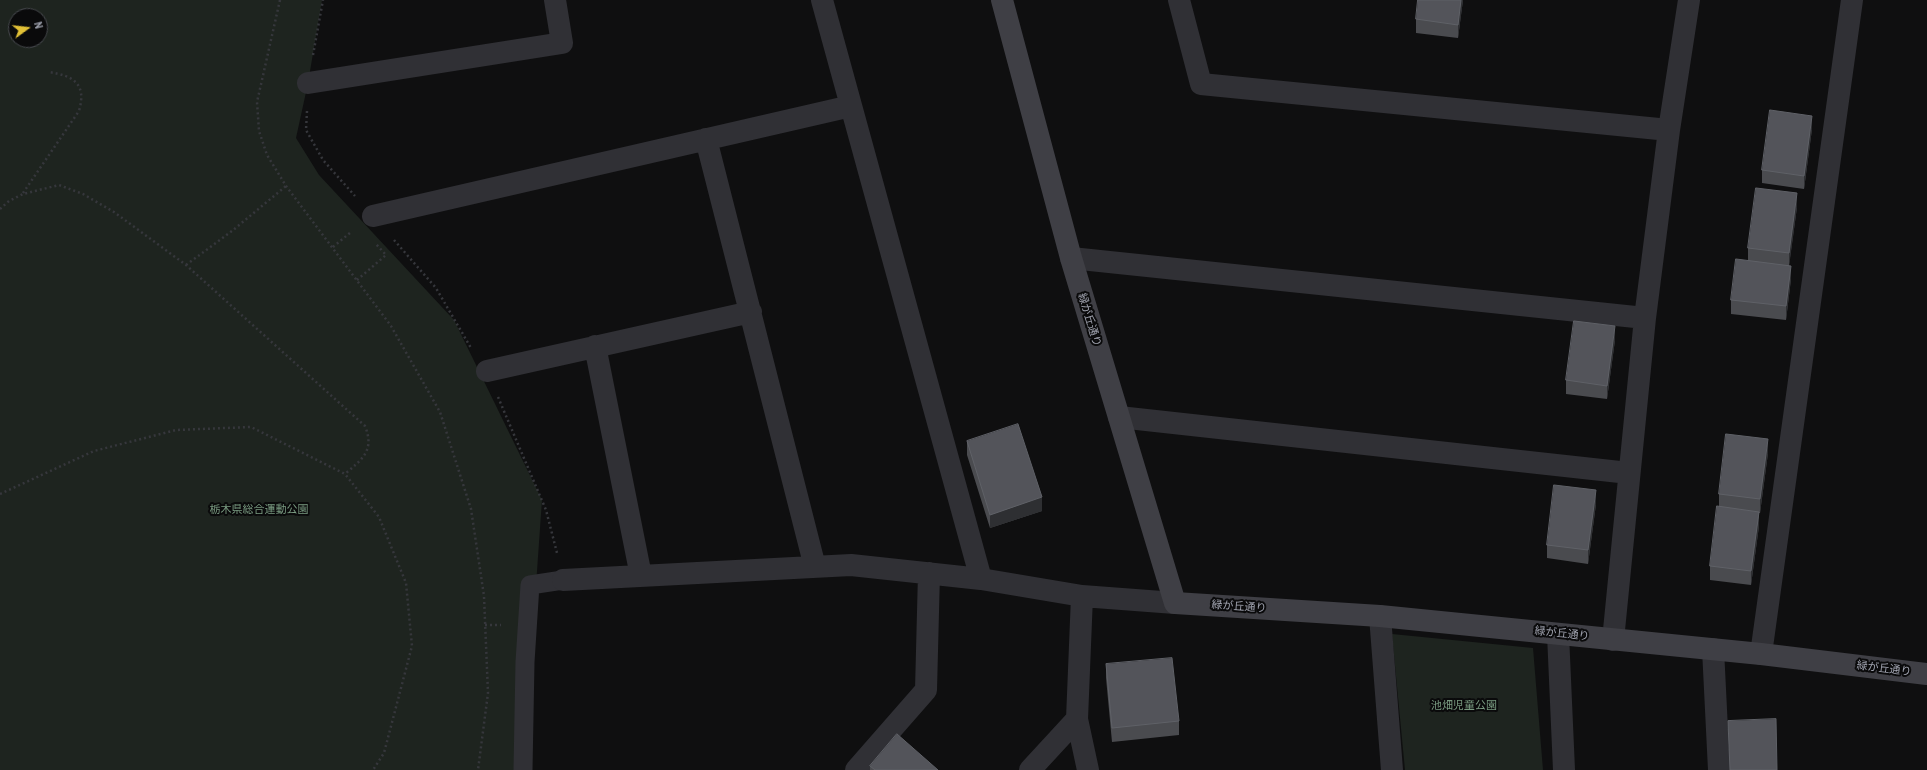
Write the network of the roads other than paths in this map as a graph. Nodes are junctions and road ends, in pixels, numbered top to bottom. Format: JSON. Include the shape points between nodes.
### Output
{"nodes":[{"id":1,"x":555,"y":0,"type":"edge"},
{"id":2,"x":822,"y":0,"type":"edge"},
{"id":3,"x":1002,"y":0,"type":"edge"},
{"id":4,"x":1179,"y":0,"type":"edge"},
{"id":5,"x":1689,"y":0,"type":"edge"},
{"id":6,"x":1852,"y":0,"type":"edge"},
{"id":7,"x":308,"y":83,"type":"road end"},
{"id":8,"x":851,"y":106,"type":"junction"},
{"id":9,"x":1669,"y":130,"type":"junction"},
{"id":10,"x":706,"y":139,"type":"junction"},
{"id":11,"x":366,"y":221,"type":"road end"},
{"id":12,"x":1071,"y":258,"type":"junction"},
{"id":13,"x":750,"y":312,"type":"junction"},
{"id":14,"x":1645,"y":318,"type":"junction"},
{"id":15,"x":595,"y":346,"type":"junction"},
{"id":16,"x":487,"y":371,"type":"road end"},
{"id":17,"x":1119,"y":417,"type":"junction"},
{"id":18,"x":1630,"y":473,"type":"junction"},
{"id":19,"x":815,"y":567,"type":"junction"},
{"id":20,"x":930,"y":573,"type":"junction"},
{"id":21,"x":641,"y":576,"type":"junction"},
{"id":22,"x":981,"y":579,"type":"junction"},
{"id":23,"x":563,"y":580,"type":"joint"},
{"id":24,"x":1082,"y":596,"type":"junction"},
{"id":25,"x":1175,"y":603,"type":"junction"},
{"id":26,"x":1380,"y":616,"type":"junction"},
{"id":27,"x":1558,"y":634,"type":"junction"},
{"id":28,"x":1613,"y":640,"type":"junction"},
{"id":29,"x":1713,"y":649,"type":"junction"},
{"id":30,"x":1761,"y":654,"type":"junction"},
{"id":31,"x":1927,"y":674,"type":"edge"},
{"id":32,"x":1077,"y":719,"type":"junction"},
{"id":33,"x":523,"y":770,"type":"edge"},
{"id":34,"x":856,"y":770,"type":"edge"},
{"id":35,"x":1030,"y":770,"type":"edge"},
{"id":36,"x":1088,"y":770,"type":"edge"},
{"id":37,"x":1392,"y":770,"type":"edge"},
{"id":38,"x":1564,"y":770,"type":"edge"},
{"id":39,"x":1719,"y":770,"type":"edge"}],
"edges":[{"from":1,"to":7,"type":"street","via":[[562,43]]},
{"from":2,"to":8,"type":"street"},
{"from":3,"to":12,"type":"street","name":"緑が丘通り"},
{"from":4,"to":9,"type":"street","via":[[1201,84]]},
{"from":5,"to":9,"type":"street"},
{"from":6,"to":30,"type":"street"},
{"from":8,"to":10,"type":"street"},
{"from":8,"to":22,"type":"street"},
{"from":9,"to":14,"type":"street"},
{"from":10,"to":11,"type":"street"},
{"from":10,"to":13,"type":"street"},
{"from":12,"to":14,"type":"street"},
{"from":12,"to":17,"type":"street","name":"緑が丘通り"},
{"from":13,"to":15,"type":"street"},
{"from":13,"to":19,"type":"street"},
{"from":14,"to":18,"type":"street"},
{"from":15,"to":16,"type":"street"},
{"from":15,"to":21,"type":"street"},
{"from":17,"to":18,"type":"street"},
{"from":17,"to":25,"type":"street","name":"緑が丘通り"},
{"from":18,"to":28,"type":"street"},
{"from":19,"to":20,"type":"street","via":[[851,565]]},
{"from":19,"to":21,"type":"street"},
{"from":20,"to":22,"type":"street"},
{"from":20,"to":34,"type":"street","via":[[926,690]]},
{"from":21,"to":23,"type":"street"},
{"from":22,"to":24,"type":"street"},
{"from":23,"to":33,"type":"lane","via":[[530,585],[525,662]]},
{"from":24,"to":25,"type":"street"},
{"from":24,"to":32,"type":"street"},
{"from":25,"to":26,"type":"street","name":"緑が丘通り"},
{"from":26,"to":27,"type":"street","name":"緑が丘通り"},
{"from":26,"to":37,"type":"street"},
{"from":27,"to":28,"type":"street","name":"緑が丘通り"},
{"from":27,"to":38,"type":"street"},
{"from":28,"to":29,"type":"street","name":"緑が丘通り"},
{"from":29,"to":30,"type":"street","name":"緑が丘通り"},
{"from":29,"to":39,"type":"street"},
{"from":30,"to":31,"type":"street","name":"緑が丘通り"},
{"from":32,"to":35,"type":"street"},
{"from":32,"to":36,"type":"street"}]}
